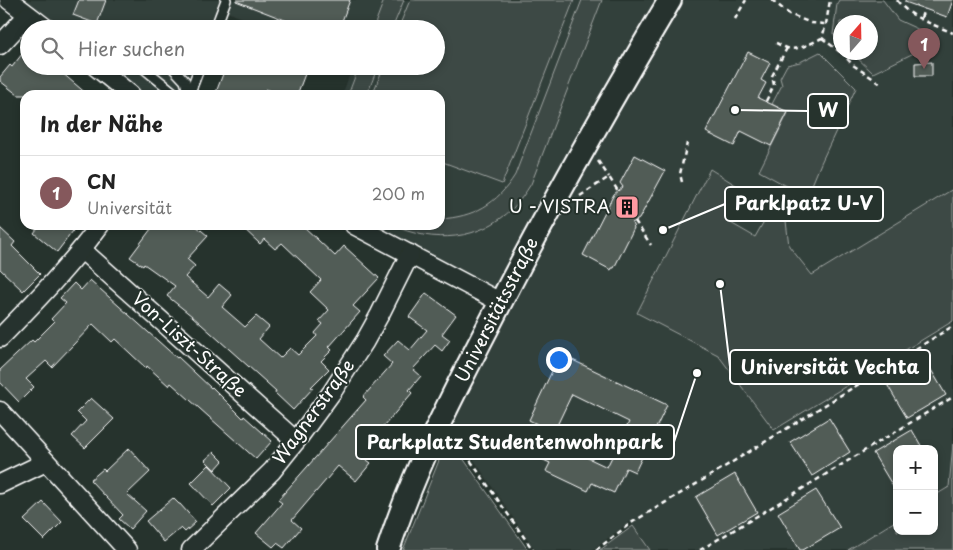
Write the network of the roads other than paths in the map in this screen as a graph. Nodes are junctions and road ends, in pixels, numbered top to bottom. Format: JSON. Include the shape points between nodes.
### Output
{"nodes":[{"id":1,"x":9,"y":0,"type":"edge"},
{"id":2,"x":226,"y":0,"type":"edge"},
{"id":3,"x":670,"y":0,"type":"edge"},
{"id":4,"x":28,"y":15,"type":"junction"},
{"id":5,"x":23,"y":20,"type":"edge"},
{"id":6,"x":35,"y":20,"type":"edge"},
{"id":7,"x":218,"y":20,"type":"edge"},
{"id":8,"x":20,"y":24,"type":"edge"},
{"id":9,"x":0,"y":45,"type":"edge"},
{"id":10,"x":106,"y":75,"type":"edge"},
{"id":11,"x":152,"y":75,"type":"edge"},
{"id":12,"x":179,"y":75,"type":"edge"},
{"id":13,"x":197,"y":75,"type":"edge"},
{"id":14,"x":125,"y":90,"type":"edge"},
{"id":15,"x":171,"y":90,"type":"edge"},
{"id":16,"x":188,"y":90,"type":"edge"},
{"id":17,"x":191,"y":90,"type":"edge"},
{"id":18,"x":96,"y":230,"type":"edge"},
{"id":19,"x":364,"y":230,"type":"edge"},
{"id":20,"x":82,"y":250,"type":"junction"},
{"id":21,"x":410,"y":254,"type":"junction"},
{"id":22,"x":500,"y":302,"type":"junction"},
{"id":23,"x":0,"y":338,"type":"edge"},
{"id":24,"x":0,"y":412,"type":"edge"},
{"id":25,"x":296,"y":441,"type":"junction"},
{"id":26,"x":46,"y":462,"type":"junction"},
{"id":27,"x":0,"y":484,"type":"edge"},
{"id":28,"x":127,"y":550,"type":"edge"},
{"id":29,"x":191,"y":550,"type":"edge"},
{"id":30,"x":388,"y":550,"type":"edge"}],
"edges":[{"from":1,"to":4,"type":"street"},
{"from":2,"to":7,"type":"lane"},
{"from":3,"to":22,"type":"street","name":"Universitätsstraße"},
{"from":4,"to":5,"type":"street"},
{"from":4,"to":6,"type":"street"},
{"from":8,"to":9,"type":"street"},
{"from":10,"to":14,"type":"street"},
{"from":11,"to":15,"type":"lane"},
{"from":12,"to":16,"type":"lane"},
{"from":13,"to":17,"type":"lane"},
{"from":18,"to":20,"type":"street"},
{"from":19,"to":21,"type":"street"},
{"from":20,"to":23,"type":"street"},
{"from":20,"to":25,"type":"street","name":"Von-Liszt-Straße"},
{"from":21,"to":22,"type":"street"},
{"from":21,"to":25,"type":"street","name":"Wagnerstraße","via":[[365,341]]},
{"from":22,"to":30,"type":"street","name":"Universitätsstraße","via":[[435,432],[396,522]]},
{"from":24,"to":26,"type":"street"},
{"from":25,"to":29,"type":"street","name":"Wagnerstraße","via":[[272,471]]},
{"from":26,"to":27,"type":"street"},
{"from":26,"to":28,"type":"street"}]}
